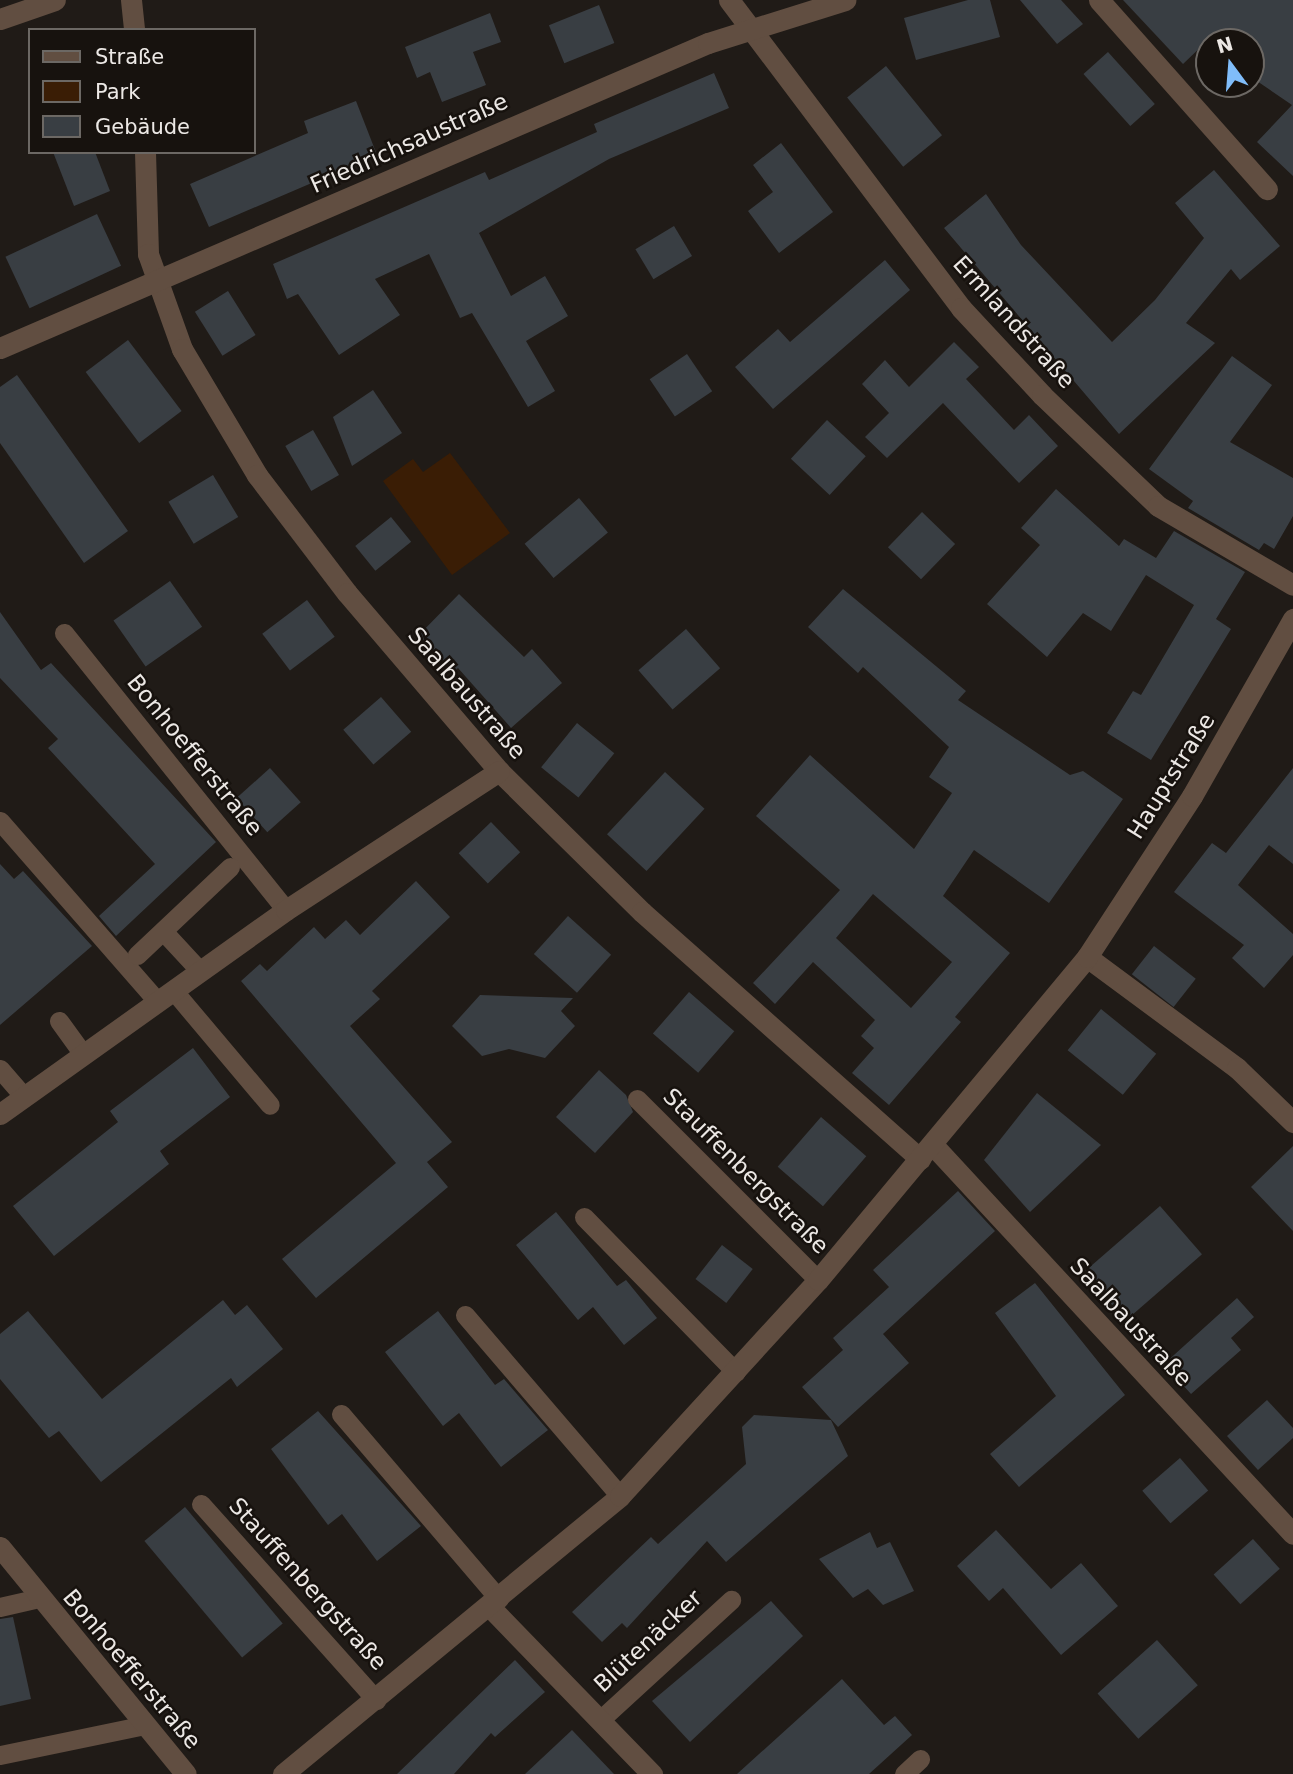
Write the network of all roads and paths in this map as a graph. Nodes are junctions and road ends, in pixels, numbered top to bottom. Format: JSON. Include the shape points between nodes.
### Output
{"nodes":[{"id":1,"x":55,"y":0,"type":"edge"},
{"id":2,"x":131,"y":0,"type":"edge"},
{"id":3,"x":729,"y":0,"type":"edge"},
{"id":4,"x":845,"y":0,"type":"edge"},
{"id":5,"x":1099,"y":0,"type":"edge"},
{"id":6,"x":0,"y":19,"type":"edge"},
{"id":7,"x":134,"y":28,"type":"edge"},
{"id":8,"x":748,"y":28,"type":"junction"},
{"id":9,"x":145,"y":154,"type":"edge"},
{"id":10,"x":1268,"y":189,"type":"dead end"},
{"id":11,"x":156,"y":286,"type":"junction"},
{"id":12,"x":0,"y":348,"type":"edge"},
{"id":13,"x":1293,"y":585,"type":"edge"},
{"id":14,"x":1293,"y":619,"type":"edge"},
{"id":15,"x":64,"y":633,"type":"dead end"},
{"id":16,"x":499,"y":771,"type":"junction"},
{"id":17,"x":0,"y":821,"type":"edge"},
{"id":18,"x":226,"y":874,"type":"dead end"},
{"id":19,"x":286,"y":910,"type":"junction"},
{"id":20,"x":163,"y":931,"type":"junction"},
{"id":21,"x":137,"y":956,"type":"dead end"},
{"id":22,"x":1087,"y":957,"type":"junction"},
{"id":23,"x":200,"y":971,"type":"junction"},
{"id":24,"x":165,"y":995,"type":"junction"},
{"id":25,"x":59,"y":1021,"type":"dead end"},
{"id":26,"x":82,"y":1053,"type":"junction"},
{"id":27,"x":0,"y":1069,"type":"edge"},
{"id":28,"x":22,"y":1094,"type":"junction"},
{"id":29,"x":637,"y":1099,"type":"dead end"},
{"id":30,"x":270,"y":1105,"type":"dead end"},
{"id":31,"x":0,"y":1114,"type":"edge"},
{"id":32,"x":1293,"y":1122,"type":"edge"},
{"id":33,"x":926,"y":1151,"type":"junction"},
{"id":34,"x":584,"y":1217,"type":"dead end"},
{"id":35,"x":818,"y":1280,"type":"junction"},
{"id":36,"x":465,"y":1315,"type":"dead end"},
{"id":37,"x":736,"y":1372,"type":"junction"},
{"id":38,"x":341,"y":1414,"type":"dead end"},
{"id":39,"x":620,"y":1496,"type":"junction"},
{"id":40,"x":201,"y":1504,"type":"dead end"},
{"id":41,"x":1293,"y":1534,"type":"edge"},
{"id":42,"x":0,"y":1547,"type":"edge"},
{"id":43,"x":37,"y":1598,"type":"junction"},
{"id":44,"x":731,"y":1600,"type":"dead end"},
{"id":45,"x":495,"y":1603,"type":"junction"},
{"id":46,"x":0,"y":1607,"type":"edge"},
{"id":47,"x":376,"y":1700,"type":"junction"},
{"id":48,"x":600,"y":1720,"type":"junction"},
{"id":49,"x":145,"y":1725,"type":"junction"},
{"id":50,"x":0,"y":1755,"type":"edge"},
{"id":51,"x":920,"y":1759,"type":"dead end"},
{"id":52,"x":186,"y":1774,"type":"edge"},
{"id":53,"x":283,"y":1774,"type":"edge"},
{"id":54,"x":652,"y":1774,"type":"edge"},
{"id":55,"x":904,"y":1774,"type":"edge"}],
"edges":[{"from":1,"to":6,"type":"street"},
{"from":2,"to":7,"type":"street"},
{"from":3,"to":8,"type":"street","name":"Ermlandstraße"},
{"from":4,"to":8,"type":"street","name":"Friedrichsaustraße"},
{"from":5,"to":10,"type":"street"},
{"from":8,"to":11,"type":"street","name":"Friedrichsaustraße","via":[[537,114]]},
{"from":8,"to":13,"type":"street","name":"Ermlandstraße","via":[[961,308],[1042,395],[1158,506]]},
{"from":9,"to":11,"type":"street","name":"Saalbaustraße","via":[[148,254]]},
{"from":11,"to":12,"type":"street","name":"Friedrichsaustraße"},
{"from":11,"to":16,"type":"street","name":"Saalbaustraße","via":[[182,349],[257,475]]},
{"from":14,"to":22,"type":"street","name":"Hauptstraße","via":[[1192,796]]},
{"from":15,"to":19,"type":"lane","name":"Bonhoefferstraße"},
{"from":16,"to":19,"type":"street"},
{"from":16,"to":33,"type":"street","name":"Saalbaustraße","via":[[642,912]]},
{"from":17,"to":24,"type":"lane"},
{"from":18,"to":20,"type":"lane"},
{"from":19,"to":23,"type":"street"},
{"from":20,"to":21,"type":"lane"},
{"from":20,"to":23,"type":"lane"},
{"from":22,"to":32,"type":"street","via":[[1237,1068]]},
{"from":22,"to":33,"type":"street","name":"Hauptstraße"},
{"from":23,"to":24,"type":"street"},
{"from":24,"to":26,"type":"street"},
{"from":24,"to":30,"type":"lane"},
{"from":25,"to":26,"type":"lane"},
{"from":26,"to":28,"type":"street"},
{"from":27,"to":28,"type":"lane"},
{"from":28,"to":31,"type":"street"},
{"from":29,"to":35,"type":"lane","name":"Stauffenbergstraße"},
{"from":33,"to":35,"type":"street","name":"Stauffenbergstraße"},
{"from":33,"to":41,"type":"street","name":"Saalbaustraße"},
{"from":34,"to":37,"type":"lane"},
{"from":35,"to":37,"type":"street","name":"Stauffenbergstraße"},
{"from":36,"to":39,"type":"lane"},
{"from":37,"to":39,"type":"street","name":"Stauffenbergstraße"},
{"from":38,"to":45,"type":"lane"},
{"from":39,"to":45,"type":"street","name":"Stauffenbergstraße"},
{"from":40,"to":47,"type":"lane","name":"Stauffenbergstraße"},
{"from":42,"to":43,"type":"street","name":"Bonhoefferstraße"},
{"from":43,"to":46,"type":"lane","name":"Bonhoefferstraße"},
{"from":43,"to":49,"type":"street","name":"Bonhoefferstraße"},
{"from":44,"to":48,"type":"lane","name":"Blütenäcker"},
{"from":45,"to":47,"type":"street","name":"Stauffenbergstraße"},
{"from":45,"to":48,"type":"street","name":"Blütenäcker"},
{"from":47,"to":53,"type":"street","name":"Stauffenbergstraße"},
{"from":48,"to":54,"type":"street","name":"Blütenäcker"},
{"from":49,"to":50,"type":"lane"},
{"from":49,"to":52,"type":"street","name":"Bonhoefferstraße"},
{"from":51,"to":55,"type":"lane"}]}
